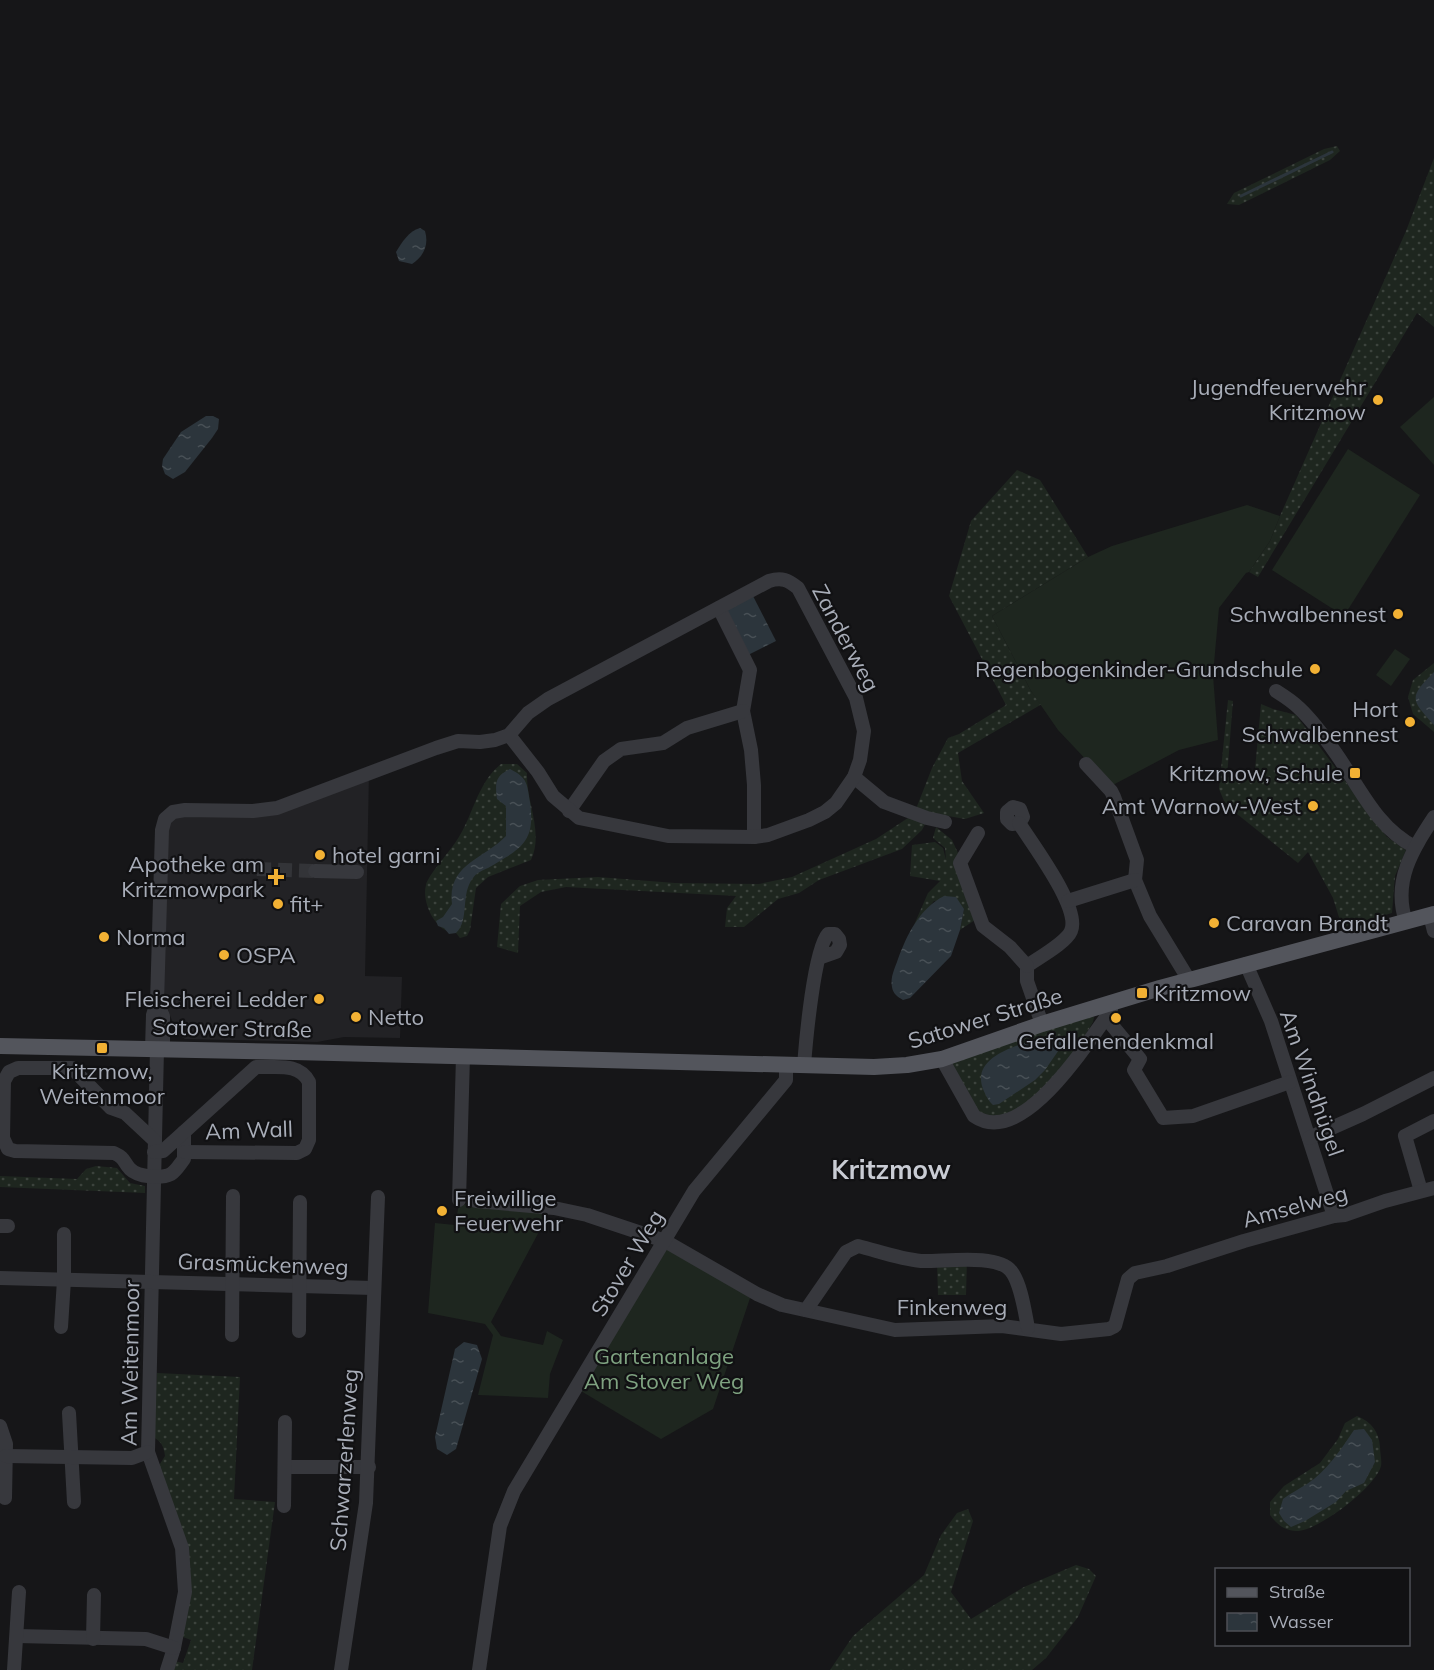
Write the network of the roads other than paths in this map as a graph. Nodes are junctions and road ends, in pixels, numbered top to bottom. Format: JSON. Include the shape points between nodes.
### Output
{"nodes":[{"id":1,"x":719,"y":608,"type":"junction"},
{"id":2,"x":1276,"y":690,"type":"dead end"},
{"id":3,"x":743,"y":711,"type":"junction"},
{"id":4,"x":509,"y":735,"type":"junction"},
{"id":5,"x":1086,"y":764,"type":"dead end"},
{"id":6,"x":854,"y":777,"type":"junction"},
{"id":7,"x":568,"y":811,"type":"junction"},
{"id":8,"x":1434,"y":817,"type":"edge"},
{"id":9,"x":945,"y":822,"type":"dead end"},
{"id":10,"x":1019,"y":823,"type":"dead end"},
{"id":11,"x":978,"y":833,"type":"dead end"},
{"id":12,"x":754,"y":837,"type":"junction"},
{"id":13,"x":1415,"y":847,"type":"junction"},
{"id":14,"x":315,"y":871,"type":"tunnel mouth"},
{"id":15,"x":357,"y":872,"type":"dead end"},
{"id":16,"x":1135,"y":880,"type":"junction"},
{"id":17,"x":1068,"y":901,"type":"junction"},
{"id":18,"x":1432,"y":914,"type":"edge"},
{"id":19,"x":1406,"y":922,"type":"junction"},
{"id":20,"x":1434,"y":931,"type":"edge"},
{"id":21,"x":819,"y":958,"type":"dead end"},
{"id":22,"x":1246,"y":964,"type":"junction"},
{"id":23,"x":1027,"y":966,"type":"junction"},
{"id":24,"x":1189,"y":980,"type":"junction"},
{"id":25,"x":1109,"y":1010,"type":"junction"},
{"id":26,"x":1042,"y":1023,"type":"junction"},
{"id":27,"x":0,"y":1046,"type":"edge"},
{"id":28,"x":157,"y":1049,"type":"junction"},
{"id":29,"x":463,"y":1056,"type":"junction"},
{"id":30,"x":942,"y":1059,"type":"junction"},
{"id":31,"x":786,"y":1065,"type":"junction"},
{"id":32,"x":804,"y":1065,"type":"junction"},
{"id":33,"x":1434,"y":1078,"type":"edge"},
{"id":34,"x":1290,"y":1082,"type":"junction"},
{"id":35,"x":1434,"y":1121,"type":"edge"},
{"id":36,"x":184,"y":1132,"type":"junction"},
{"id":37,"x":1309,"y":1138,"type":"junction"},
{"id":38,"x":155,"y":1146,"type":"junction"},
{"id":39,"x":185,"y":1152,"type":"junction"},
{"id":40,"x":154,"y":1176,"type":"junction"},
{"id":41,"x":1428,"y":1189,"type":"edge"},
{"id":42,"x":233,"y":1196,"type":"dead end"},
{"id":43,"x":378,"y":1197,"type":"dead end"},
{"id":44,"x":459,"y":1200,"type":"dead end"},
{"id":45,"x":476,"y":1201,"type":"dead end"},
{"id":46,"x":300,"y":1202,"type":"dead end"},
{"id":47,"x":1334,"y":1216,"type":"junction"},
{"id":48,"x":64,"y":1234,"type":"dead end"},
{"id":49,"x":665,"y":1241,"type":"junction"},
{"id":50,"x":1167,"y":1266,"type":"joint"},
{"id":51,"x":0,"y":1278,"type":"edge"},
{"id":52,"x":64,"y":1280,"type":"junction"},
{"id":53,"x":152,"y":1281,"type":"junction"},
{"id":54,"x":232,"y":1284,"type":"junction"},
{"id":55,"x":300,"y":1287,"type":"junction"},
{"id":56,"x":373,"y":1288,"type":"junction"},
{"id":57,"x":806,"y":1310,"type":"junction"},
{"id":58,"x":61,"y":1327,"type":"dead end"},
{"id":59,"x":1028,"y":1328,"type":"junction"},
{"id":60,"x":300,"y":1331,"type":"dead end"},
{"id":61,"x":232,"y":1335,"type":"dead end"},
{"id":62,"x":69,"y":1413,"type":"dead end"},
{"id":63,"x":285,"y":1422,"type":"dead end"},
{"id":64,"x":0,"y":1426,"type":"edge"},
{"id":65,"x":148,"y":1452,"type":"junction"},
{"id":66,"x":6,"y":1456,"type":"junction"},
{"id":67,"x":70,"y":1456,"type":"junction"},
{"id":68,"x":285,"y":1467,"type":"junction"},
{"id":69,"x":369,"y":1467,"type":"junction"},
{"id":70,"x":5,"y":1498,"type":"dead end"},
{"id":71,"x":74,"y":1502,"type":"dead end"},
{"id":72,"x":284,"y":1506,"type":"dead end"},
{"id":73,"x":19,"y":1592,"type":"dead end"},
{"id":74,"x":94,"y":1595,"type":"dead end"},
{"id":75,"x":17,"y":1636,"type":"junction"},
{"id":76,"x":93,"y":1639,"type":"junction"},
{"id":77,"x":174,"y":1648,"type":"junction"},
{"id":78,"x":14,"y":1670,"type":"edge"},
{"id":79,"x":167,"y":1670,"type":"edge"},
{"id":80,"x":341,"y":1670,"type":"edge"},
{"id":81,"x":479,"y":1670,"type":"edge"}],
"edges":[{"from":1,"to":3,"type":"street","via":[[750,670]]},
{"from":1,"to":4,"type":"street","name":"Zanderweg","via":[[537,705]]},
{"from":1,"to":6,"type":"street","name":"Zanderweg","via":[[769,581],[787,580],[798,588],[856,698],[863,744]]},
{"from":2,"to":13,"type":"street","via":[[1316,728],[1380,819]]},
{"from":3,"to":7,"type":"street","via":[[687,728],[663,743],[621,749],[604,761]]},
{"from":3,"to":12,"type":"street","via":[[752,762]]},
{"from":4,"to":7,"type":"street","name":"Zanderweg"},
{"from":4,"to":28,"type":"street","name":"Am Weitenmoor","via":[[480,742],[458,741],[277,808],[253,812],[185,810],[173,812],[165,819],[157,1003],[153,1015]]},
{"from":5,"to":16,"type":"street","via":[[1111,791],[1118,807],[1137,860]]},
{"from":6,"to":9,"type":"street","via":[[884,802]]},
{"from":6,"to":12,"type":"street","name":"Zanderweg","via":[[825,812]]},
{"from":7,"to":12,"type":"street","name":"Zanderweg","via":[[579,818],[668,836]]},
{"from":8,"to":13,"type":"street"},
{"from":10,"to":17,"type":"street"},
{"from":11,"to":23,"type":"street","via":[[960,863],[983,926]]},
{"from":13,"to":19,"type":"street","via":[[1401,888]]},
{"from":14,"to":15,"type":"street"},
{"from":16,"to":17,"type":"street"},
{"from":16,"to":24,"type":"street","via":[[1150,916]]},
{"from":17,"to":23,"type":"street","via":[[1073,917],[1071,932]]},
{"from":18,"to":19,"type":"main road","name":"Satower Straße"},
{"from":18,"to":20,"type":"street"},
{"from":19,"to":22,"type":"main road","name":"Satower Straße"},
{"from":21,"to":32,"type":"street"},
{"from":22,"to":24,"type":"main road","name":"Satower Straße"},
{"from":22,"to":34,"type":"street","name":"Am Windhügel","via":[[1271,1022]]},
{"from":23,"to":26,"type":"street","via":[[1027,981]]},
{"from":24,"to":25,"type":"main road","name":"Satower Straße"},
{"from":25,"to":26,"type":"main road","name":"Satower Straße"},
{"from":25,"to":30,"type":"street","via":[[1050,1090],[1016,1117],[993,1124],[974,1116]]},
{"from":25,"to":34,"type":"street","via":[[1140,1059],[1134,1070],[1163,1118],[1193,1116]]},
{"from":26,"to":30,"type":"main road","name":"Satower Straße"},
{"from":27,"to":28,"type":"main road","name":"Satower Straße"},
{"from":28,"to":29,"type":"main road","name":"Satower Straße"},
{"from":28,"to":38,"type":"street","name":"Am Weitenmoor"},
{"from":29,"to":31,"type":"main road","name":"Satower Straße"},
{"from":29,"to":44,"type":"street"},
{"from":30,"to":32,"type":"main road","name":"Satower Straße","via":[[901,1066]]},
{"from":31,"to":32,"type":"main road","name":"Satower Straße"},
{"from":31,"to":49,"type":"street","name":"Stover Weg","via":[[786,1080],[694,1191]]},
{"from":33,"to":37,"type":"street"},
{"from":34,"to":37,"type":"street","name":"Am Windhügel"},
{"from":35,"to":41,"type":"street","via":[[1405,1136]]},
{"from":36,"to":38,"type":"street","name":"Am Wall","via":[[163,1151]]},
{"from":36,"to":39,"type":"street","name":"Am Wall"},
{"from":36,"to":39,"type":"street","name":"Am Wall","via":[[256,1067],[298,1068],[306,1074],[309,1140],[304,1149],[297,1153]]},
{"from":37,"to":47,"type":"street","name":"Am Windhügel"},
{"from":38,"to":40,"type":"street","name":"Am Weitenmoor"},
{"from":38,"to":40,"type":"street","via":[[125,1113],[111,1108],[72,1068],[18,1068],[9,1072],[4,1081],[3,1138],[8,1149],[114,1153],[136,1174]]},
{"from":39,"to":40,"type":"street","name":"Am Wall","via":[[184,1160],[172,1173]]},
{"from":40,"to":53,"type":"street","name":"Am Weitenmoor"},
{"from":41,"to":47,"type":"street","name":"Amselweg"},
{"from":42,"to":54,"type":"street"},
{"from":43,"to":56,"type":"street","name":"Schwarzerlenweg"},
{"from":45,"to":49,"type":"street","name":"Finkenweg","via":[[571,1211]]},
{"from":46,"to":55,"type":"street"},
{"from":47,"to":50,"type":"street","name":"Amselweg"},
{"from":48,"to":52,"type":"street"},
{"from":49,"to":57,"type":"street","name":"Finkenweg","via":[[757,1294]]},
{"from":49,"to":81,"type":"street","name":"Stover Weg","via":[[514,1491],[500,1526]]},
{"from":50,"to":59,"type":"street","name":"Finkenweg","via":[[1135,1273],[1128,1279],[1118,1320],[1109,1329],[1061,1334]]},
{"from":51,"to":52,"type":"street","name":"Grasmückenweg"},
{"from":52,"to":53,"type":"street","name":"Grasmückenweg"},
{"from":52,"to":58,"type":"street"},
{"from":53,"to":54,"type":"street","name":"Grasmückenweg"},
{"from":53,"to":65,"type":"street","name":"Am Weitenmoor"},
{"from":54,"to":55,"type":"street","name":"Grasmückenweg"},
{"from":54,"to":61,"type":"street"},
{"from":55,"to":56,"type":"street","name":"Grasmückenweg"},
{"from":55,"to":60,"type":"street"},
{"from":56,"to":69,"type":"street","name":"Schwarzerlenweg"},
{"from":57,"to":59,"type":"street","name":"Finkenweg","via":[[895,1330]]},
{"from":57,"to":59,"type":"street","name":"Finkenweg","via":[[846,1252],[858,1246],[920,1261],[987,1260],[1005,1265],[1018,1287]]},
{"from":62,"to":67,"type":"street"},
{"from":63,"to":68,"type":"street"},
{"from":64,"to":66,"type":"street"},
{"from":65,"to":67,"type":"street","via":[[132,1458]]},
{"from":65,"to":77,"type":"street","name":"Am Weitenmoor","via":[[182,1548],[185,1592]]},
{"from":66,"to":67,"type":"street"},
{"from":66,"to":70,"type":"street"},
{"from":67,"to":71,"type":"street"},
{"from":68,"to":69,"type":"street"},
{"from":68,"to":72,"type":"street"},
{"from":69,"to":80,"type":"street","name":"Schwarzerlenweg"},
{"from":73,"to":75,"type":"street"},
{"from":74,"to":76,"type":"street"},
{"from":75,"to":76,"type":"street"},
{"from":75,"to":78,"type":"street"},
{"from":76,"to":77,"type":"street","via":[[146,1639]]},
{"from":77,"to":79,"type":"street","name":"Am Weitenmoor"}]}
